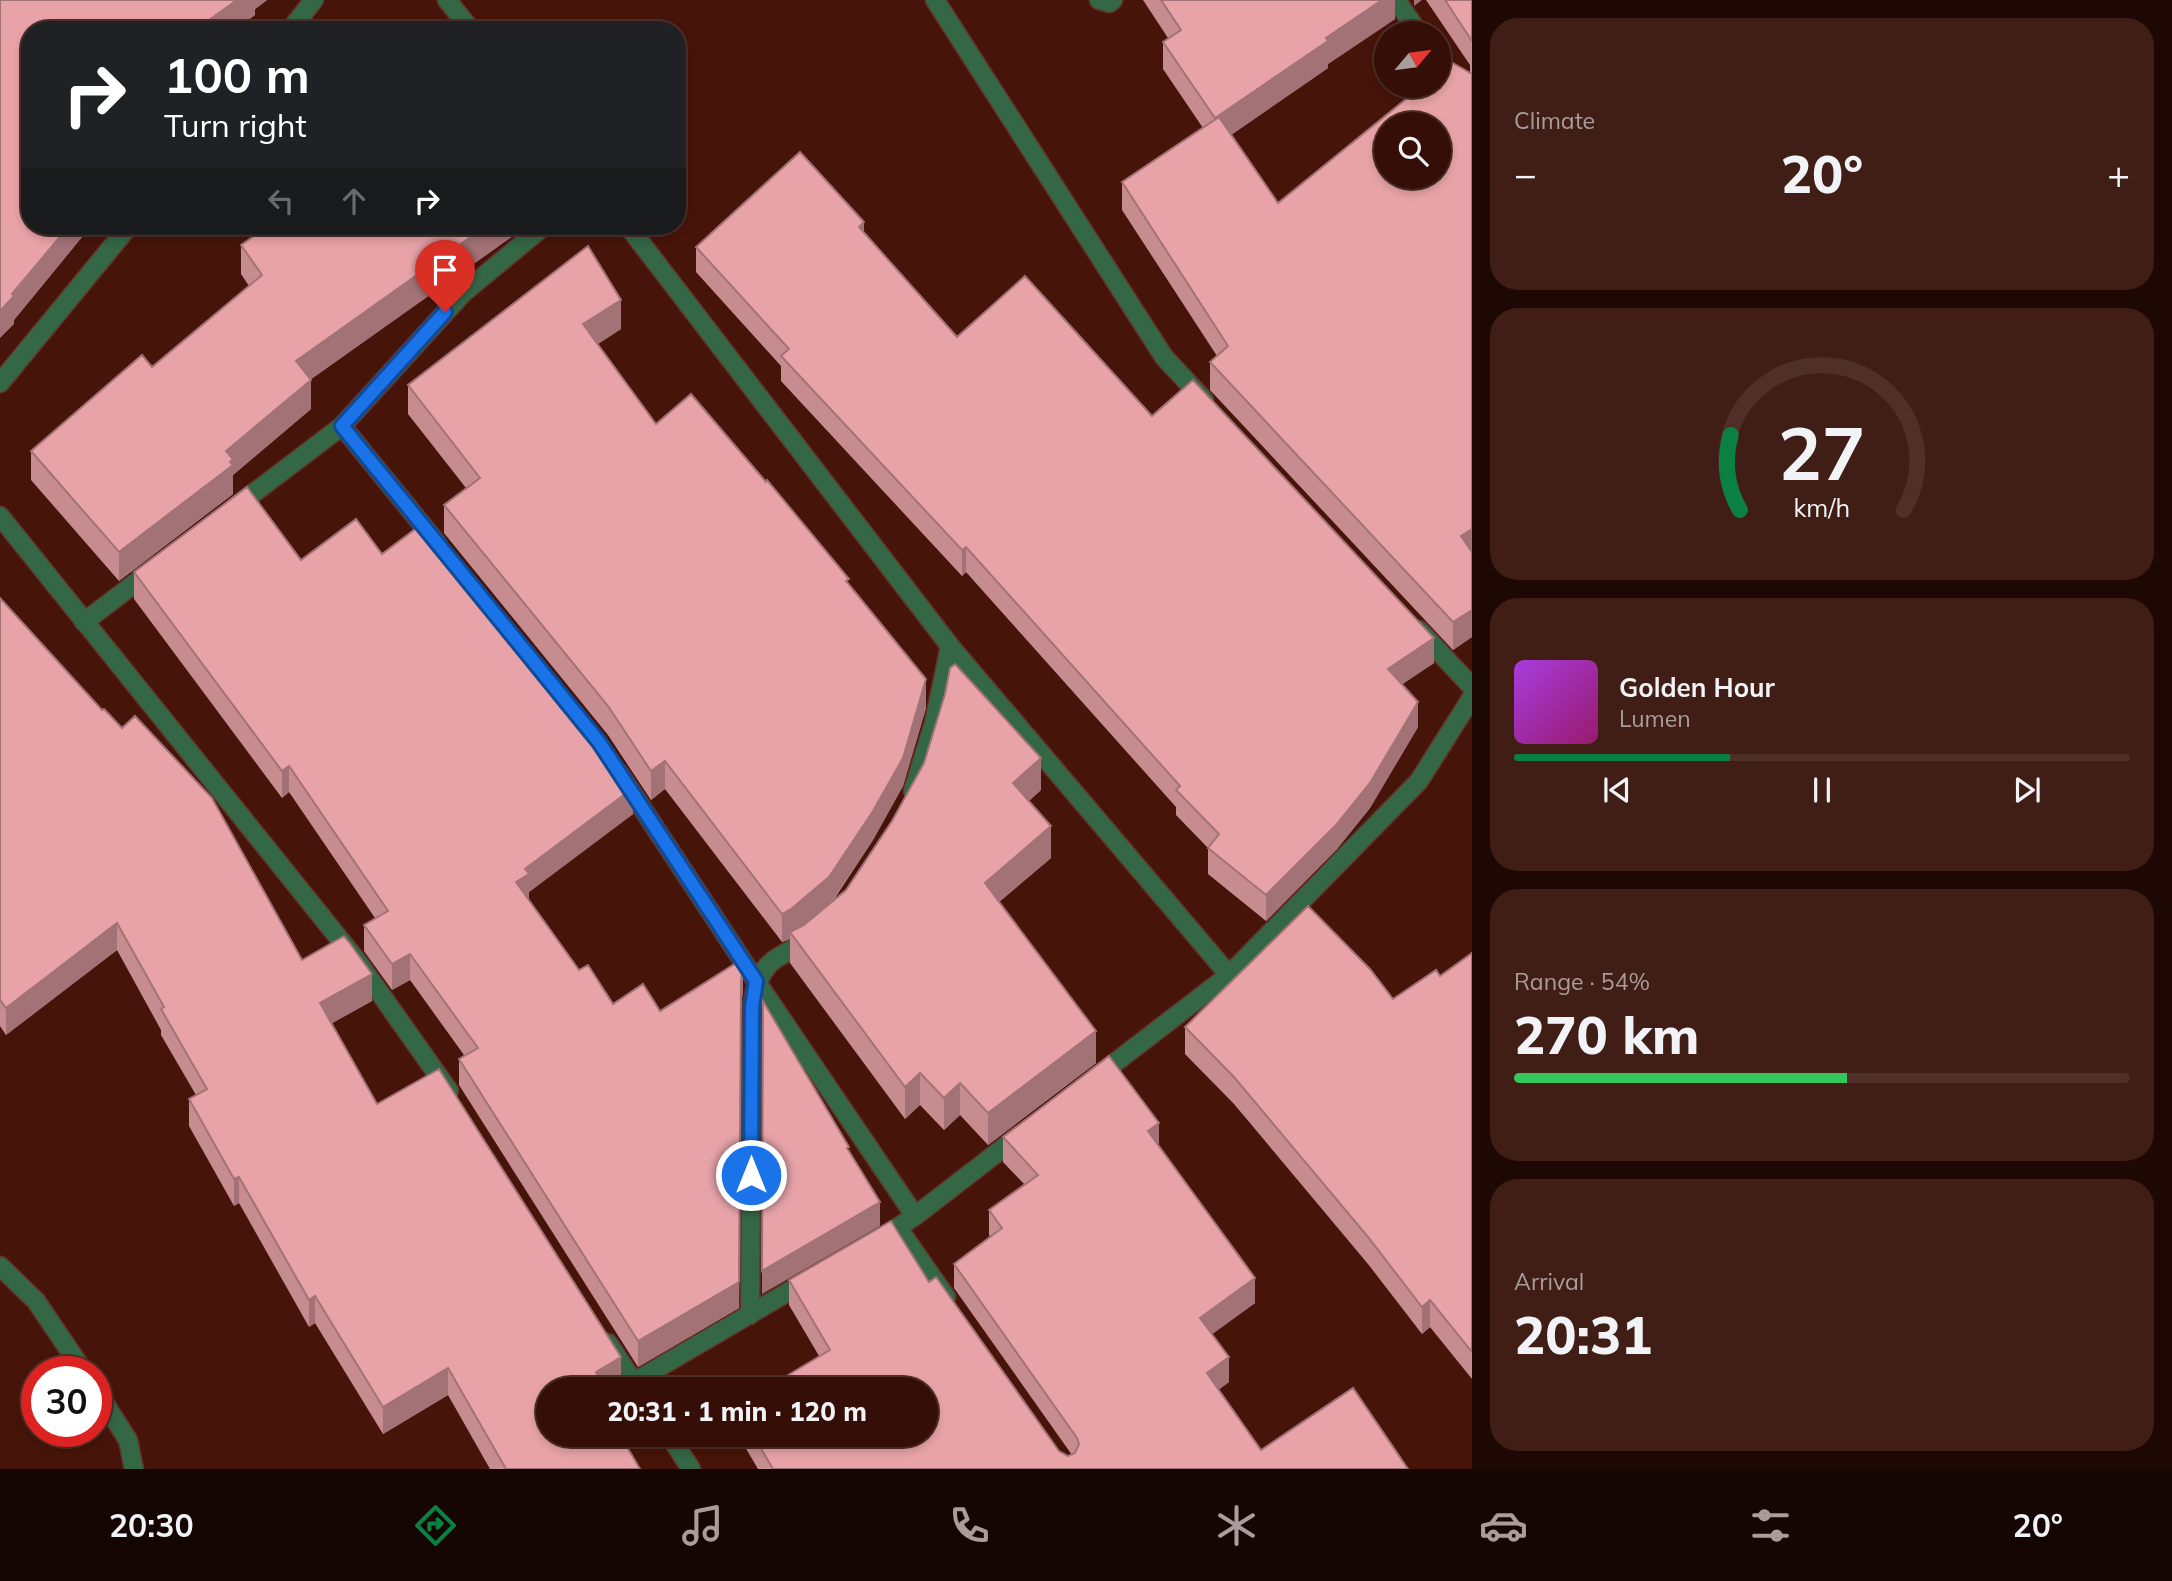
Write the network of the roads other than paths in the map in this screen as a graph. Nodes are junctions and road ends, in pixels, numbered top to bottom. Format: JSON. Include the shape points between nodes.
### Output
{"nodes":[{"id":1,"x":314,"y":0,"type":"edge"},
{"id":2,"x":447,"y":0,"type":"edge"},
{"id":3,"x":935,"y":0,"type":"edge"},
{"id":4,"x":1396,"y":0,"type":"edge"},
{"id":5,"x":297,"y":21,"type":"edge"},
{"id":6,"x":464,"y":21,"type":"edge"},
{"id":7,"x":1411,"y":21,"type":"edge"},
{"id":8,"x":1451,"y":76,"type":"edge"},
{"id":9,"x":1472,"y":90,"type":"edge"},
{"id":10,"x":122,"y":235,"type":"edge"},
{"id":11,"x":533,"y":235,"type":"edge"},
{"id":12,"x":635,"y":235,"type":"edge"},
{"id":13,"x":0,"y":383,"type":"edge"},
{"id":14,"x":1220,"y":417,"type":"edge"},
{"id":15,"x":342,"y":426,"type":"junction"},
{"id":16,"x":0,"y":516,"type":"edge"},
{"id":17,"x":224,"y":516,"type":"edge"},
{"id":18,"x":445,"y":552,"type":"edge"},
{"id":19,"x":170,"y":556,"type":"edge"},
{"id":20,"x":1407,"y":617,"type":"edge"},
{"id":21,"x":84,"y":622,"type":"junction"},
{"id":22,"x":950,"y":646,"type":"junction"},
{"id":23,"x":1472,"y":687,"type":"edge"},
{"id":24,"x":1472,"y":698,"type":"edge"},
{"id":25,"x":607,"y":753,"type":"edge"},
{"id":26,"x":907,"y":802,"type":"edge"},
{"id":27,"x":817,"y":931,"type":"edge"},
{"id":28,"x":1229,"y":975,"type":"junction"},
{"id":29,"x":756,"y":981,"type":"junction"},
{"id":30,"x":1078,"y":1091,"type":"edge"},
{"id":31,"x":461,"y":1111,"type":"edge"},
{"id":32,"x":1034,"y":1124,"type":"edge"},
{"id":33,"x":915,"y":1216,"type":"junction"},
{"id":34,"x":898,"y":1228,"type":"junction"},
{"id":35,"x":863,"y":1248,"type":"edge"},
{"id":36,"x":0,"y":1266,"type":"edge"},
{"id":37,"x":829,"y":1268,"type":"edge"},
{"id":38,"x":750,"y":1314,"type":"junction"},
{"id":39,"x":960,"y":1316,"type":"edge"},
{"id":40,"x":598,"y":1328,"type":"edge"},
{"id":41,"x":73,"y":1356,"type":"edge"},
{"id":42,"x":630,"y":1377,"type":"edge"},
{"id":43,"x":650,"y":1377,"type":"edge"},
{"id":44,"x":112,"y":1415,"type":"edge"},
{"id":45,"x":677,"y":1447,"type":"edge"},
{"id":46,"x":134,"y":1469,"type":"edge"},
{"id":47,"x":691,"y":1469,"type":"edge"}],
"edges":[{"from":1,"to":5,"type":"street"},
{"from":2,"to":6,"type":"street"},
{"from":3,"to":14,"type":"street","via":[[1164,357]]},
{"from":4,"to":7,"type":"street"},
{"from":8,"to":9,"type":"street"},
{"from":10,"to":13,"type":"street"},
{"from":11,"to":15,"type":"street","via":[[463,293]]},
{"from":12,"to":22,"type":"street"},
{"from":15,"to":17,"type":"street"},
{"from":15,"to":18,"type":"street"},
{"from":16,"to":21,"type":"street"},
{"from":19,"to":21,"type":"street"},
{"from":20,"to":23,"type":"street"},
{"from":21,"to":31,"type":"street","via":[[358,962]]},
{"from":22,"to":26,"type":"street","via":[[934,723]]},
{"from":22,"to":28,"type":"street"},
{"from":24,"to":28,"type":"street","via":[[1419,781]]},
{"from":25,"to":29,"type":"street"},
{"from":27,"to":29,"type":"street","via":[[777,957]]},
{"from":28,"to":30,"type":"street"},
{"from":29,"to":33,"type":"street"},
{"from":29,"to":38,"type":"street","via":[[752,1007]]},
{"from":32,"to":33,"type":"street"},
{"from":33,"to":34,"type":"street"},
{"from":34,"to":35,"type":"street"},
{"from":34,"to":39,"type":"street"},
{"from":36,"to":41,"type":"street","via":[[36,1301]]},
{"from":37,"to":38,"type":"street"},
{"from":38,"to":43,"type":"street"},
{"from":40,"to":42,"type":"street"},
{"from":44,"to":46,"type":"street","via":[[128,1440]]},
{"from":45,"to":47,"type":"street"}]}
